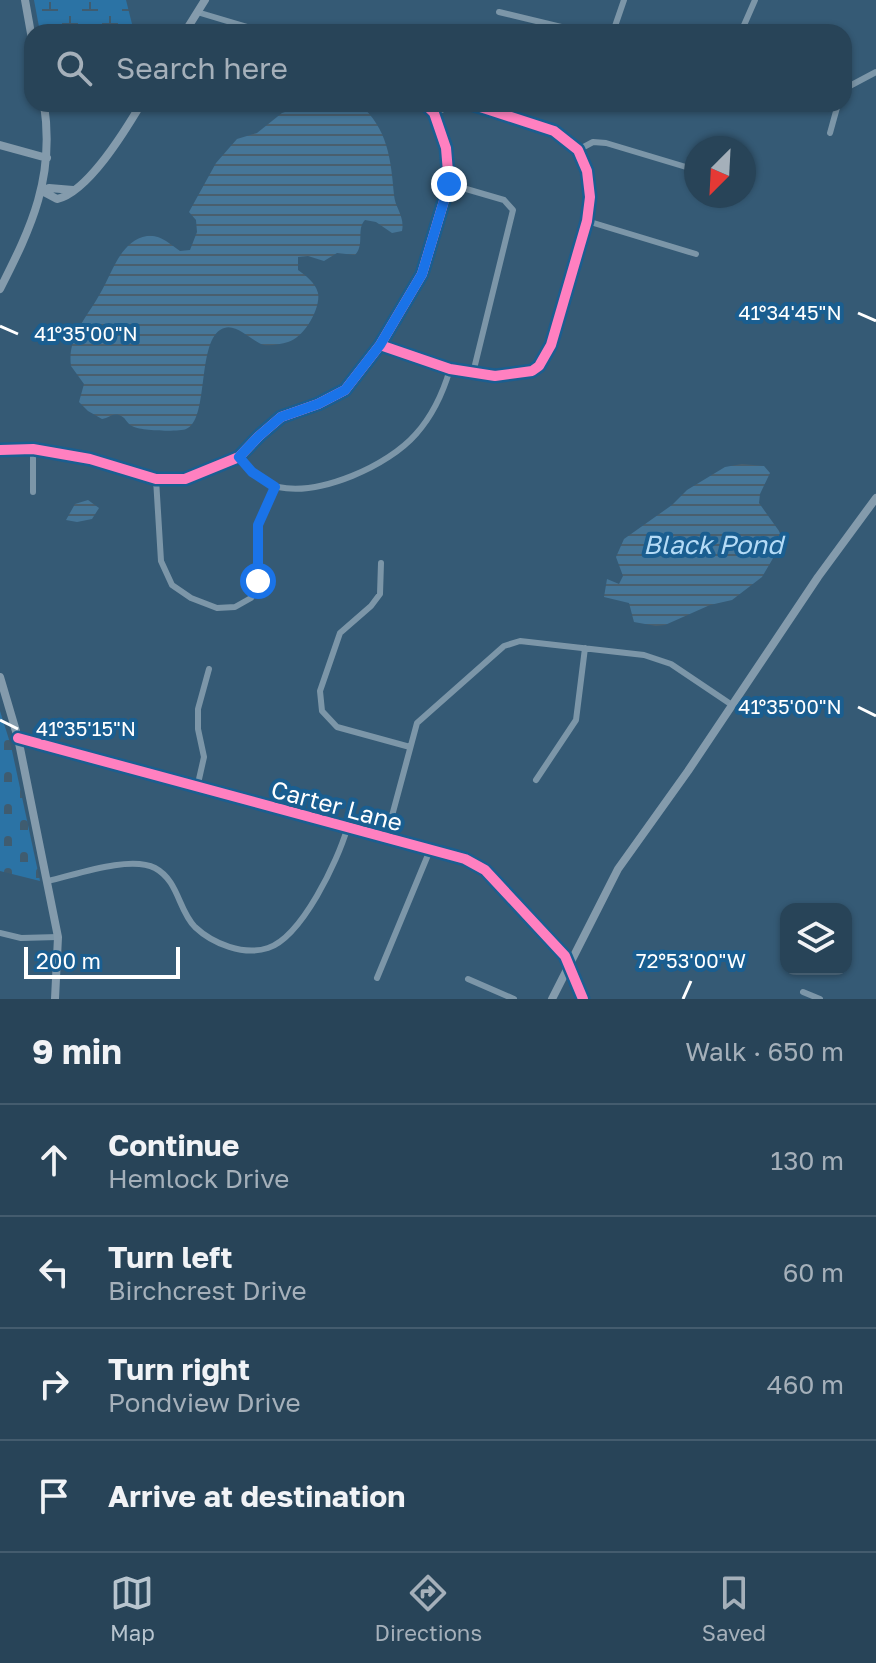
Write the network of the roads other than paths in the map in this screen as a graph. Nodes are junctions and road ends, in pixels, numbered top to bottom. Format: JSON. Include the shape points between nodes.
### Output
{"nodes":[{"id":1,"x":25,"y":0,"type":"edge"},
{"id":2,"x":205,"y":0,"type":"edge"},
{"id":3,"x":624,"y":0,"type":"edge"},
{"id":4,"x":755,"y":0,"type":"edge"},
{"id":5,"x":197,"y":12,"type":"junction"},
{"id":6,"x":499,"y":12,"type":"dead end"},
{"id":7,"x":29,"y":24,"type":"edge"},
{"id":8,"x":190,"y":24,"type":"edge"},
{"id":9,"x":237,"y":24,"type":"edge"},
{"id":10,"x":549,"y":24,"type":"edge"},
{"id":11,"x":616,"y":24,"type":"edge"},
{"id":12,"x":744,"y":24,"type":"edge"},
{"id":13,"x":876,"y":72,"type":"edge"},
{"id":14,"x":852,"y":85,"type":"edge"},
{"id":15,"x":44,"y":112,"type":"edge"},
{"id":16,"x":136,"y":112,"type":"edge"},
{"id":17,"x":497,"y":112,"type":"edge"},
{"id":18,"x":836,"y":112,"type":"edge"},
{"id":19,"x":434,"y":113,"type":"edge"},
{"id":20,"x":830,"y":133,"type":"dead end"},
{"id":21,"x":0,"y":145,"type":"edge"},
{"id":22,"x":578,"y":150,"type":"junction"},
{"id":23,"x":47,"y":158,"type":"junction"},
{"id":24,"x":684,"y":166,"type":"edge"},
{"id":25,"x":449,"y":184,"type":"junction"},
{"id":26,"x":42,"y":191,"type":"junction"},
{"id":27,"x":587,"y":221,"type":"junction"},
{"id":28,"x":696,"y":254,"type":"dead end"},
{"id":29,"x":0,"y":289,"type":"edge"},
{"id":30,"x":380,"y":345,"type":"junction"},
{"id":31,"x":450,"y":369,"type":"junction"},
{"id":32,"x":473,"y":373,"type":"junction"},
{"id":33,"x":33,"y":449,"type":"junction"},
{"id":34,"x":0,"y":450,"type":"edge"},
{"id":35,"x":239,"y":457,"type":"junction"},
{"id":36,"x":156,"y":479,"type":"junction"},
{"id":37,"x":275,"y":487,"type":"junction"},
{"id":38,"x":33,"y":492,"type":"dead end"},
{"id":39,"x":876,"y":498,"type":"edge"},
{"id":40,"x":381,"y":563,"type":"dead end"},
{"id":41,"x":585,"y":648,"type":"junction"},
{"id":42,"x":209,"y":669,"type":"dead end"},
{"id":43,"x":0,"y":677,"type":"edge"},
{"id":44,"x":732,"y":705,"type":"junction"},
{"id":45,"x":18,"y":738,"type":"junction"},
{"id":46,"x":410,"y":747,"type":"junction"},
{"id":47,"x":536,"y":780,"type":"dead end"},
{"id":48,"x":197,"y":788,"type":"junction"},
{"id":49,"x":347,"y":829,"type":"junction"},
{"id":50,"x":386,"y":838,"type":"junction"},
{"id":51,"x":430,"y":850,"type":"junction"},
{"id":52,"x":48,"y":881,"type":"junction"},
{"id":53,"x":0,"y":933,"type":"edge"},
{"id":54,"x":58,"y":937,"type":"junction"},
{"id":55,"x":570,"y":965,"type":"junction"},
{"id":56,"x":377,"y":978,"type":"dead end"},
{"id":57,"x":468,"y":979,"type":"dead end"},
{"id":58,"x":803,"y":992,"type":"dead end"},
{"id":59,"x":55,"y":999,"type":"edge"},
{"id":60,"x":514,"y":999,"type":"edge"},
{"id":61,"x":552,"y":999,"type":"edge"},
{"id":62,"x":583,"y":999,"type":"edge"},
{"id":63,"x":820,"y":999,"type":"edge"}],
"edges":[{"from":1,"to":7,"type":"main road"},
{"from":2,"to":5,"type":"main road"},
{"from":3,"to":11,"type":"street"},
{"from":4,"to":12,"type":"street"},
{"from":5,"to":8,"type":"main road"},
{"from":5,"to":9,"type":"street"},
{"from":6,"to":10,"type":"street"},
{"from":13,"to":14,"type":"street"},
{"from":15,"to":23,"type":"main road"},
{"from":16,"to":26,"type":"main road","via":[[97,168],[73,190]]},
{"from":17,"to":22,"type":"street","via":[[554,131]]},
{"from":18,"to":20,"type":"street"},
{"from":19,"to":25,"type":"street","via":[[446,148]]},
{"from":21,"to":23,"type":"main road"},
{"from":22,"to":24,"type":"street","via":[[593,142],[606,143]]},
{"from":22,"to":27,"type":"street","via":[[587,171]]},
{"from":23,"to":26,"type":"main road"},
{"from":25,"to":30,"type":"street","via":[[422,274]]},
{"from":25,"to":32,"type":"street","via":[[504,200],[513,210]]},
{"from":26,"to":29,"type":"main road","via":[[29,233]]},
{"from":27,"to":28,"type":"street"},
{"from":27,"to":32,"type":"street","via":[[551,345],[539,366],[523,374]]},
{"from":30,"to":31,"type":"street"},
{"from":30,"to":35,"type":"street","via":[[345,390],[281,417]]},
{"from":31,"to":32,"type":"street"},
{"from":31,"to":37,"type":"street","via":[[432,413],[400,450],[335,481],[301,489]]},
{"from":33,"to":34,"type":"street"},
{"from":33,"to":36,"type":"street"},
{"from":33,"to":38,"type":"street"},
{"from":35,"to":36,"type":"street","via":[[185,479]]},
{"from":35,"to":37,"type":"street"},
{"from":36,"to":37,"type":"street","via":[[161,561],[172,585],[217,608],[235,607],[251,598],[258,581],[258,525]]},
{"from":39,"to":44,"type":"main road"},
{"from":40,"to":46,"type":"street","via":[[380,594],[340,633],[320,691],[322,711],[337,727]]},
{"from":41,"to":44,"type":"street","via":[[671,664]]},
{"from":41,"to":46,"type":"street","via":[[520,641],[504,646],[428,711],[417,723]]},
{"from":41,"to":47,"type":"street","via":[[576,720]]},
{"from":42,"to":48,"type":"street","via":[[198,709],[204,757]]},
{"from":43,"to":45,"type":"main road"},
{"from":44,"to":55,"type":"main road","via":[[618,869]]},
{"from":45,"to":48,"type":"street","name":"Carter Lane"},
{"from":45,"to":52,"type":"main road"},
{"from":46,"to":50,"type":"street"},
{"from":48,"to":49,"type":"street","name":"Carter Lane"},
{"from":49,"to":50,"type":"street","name":"Carter Lane"},
{"from":49,"to":52,"type":"street","via":[[337,861],[305,914],[269,948],[238,949],[210,939],[192,924],[174,885],[155,868],[133,863]]},
{"from":50,"to":51,"type":"street","name":"Carter Lane"},
{"from":51,"to":55,"type":"street","name":"Carter Lane","via":[[485,870]]},
{"from":51,"to":56,"type":"street"},
{"from":52,"to":54,"type":"main road"},
{"from":53,"to":54,"type":"street"},
{"from":54,"to":59,"type":"main road"},
{"from":55,"to":61,"type":"main road"},
{"from":55,"to":62,"type":"street","name":"Carter Lane"},
{"from":57,"to":60,"type":"street"},
{"from":58,"to":63,"type":"street"}]}
